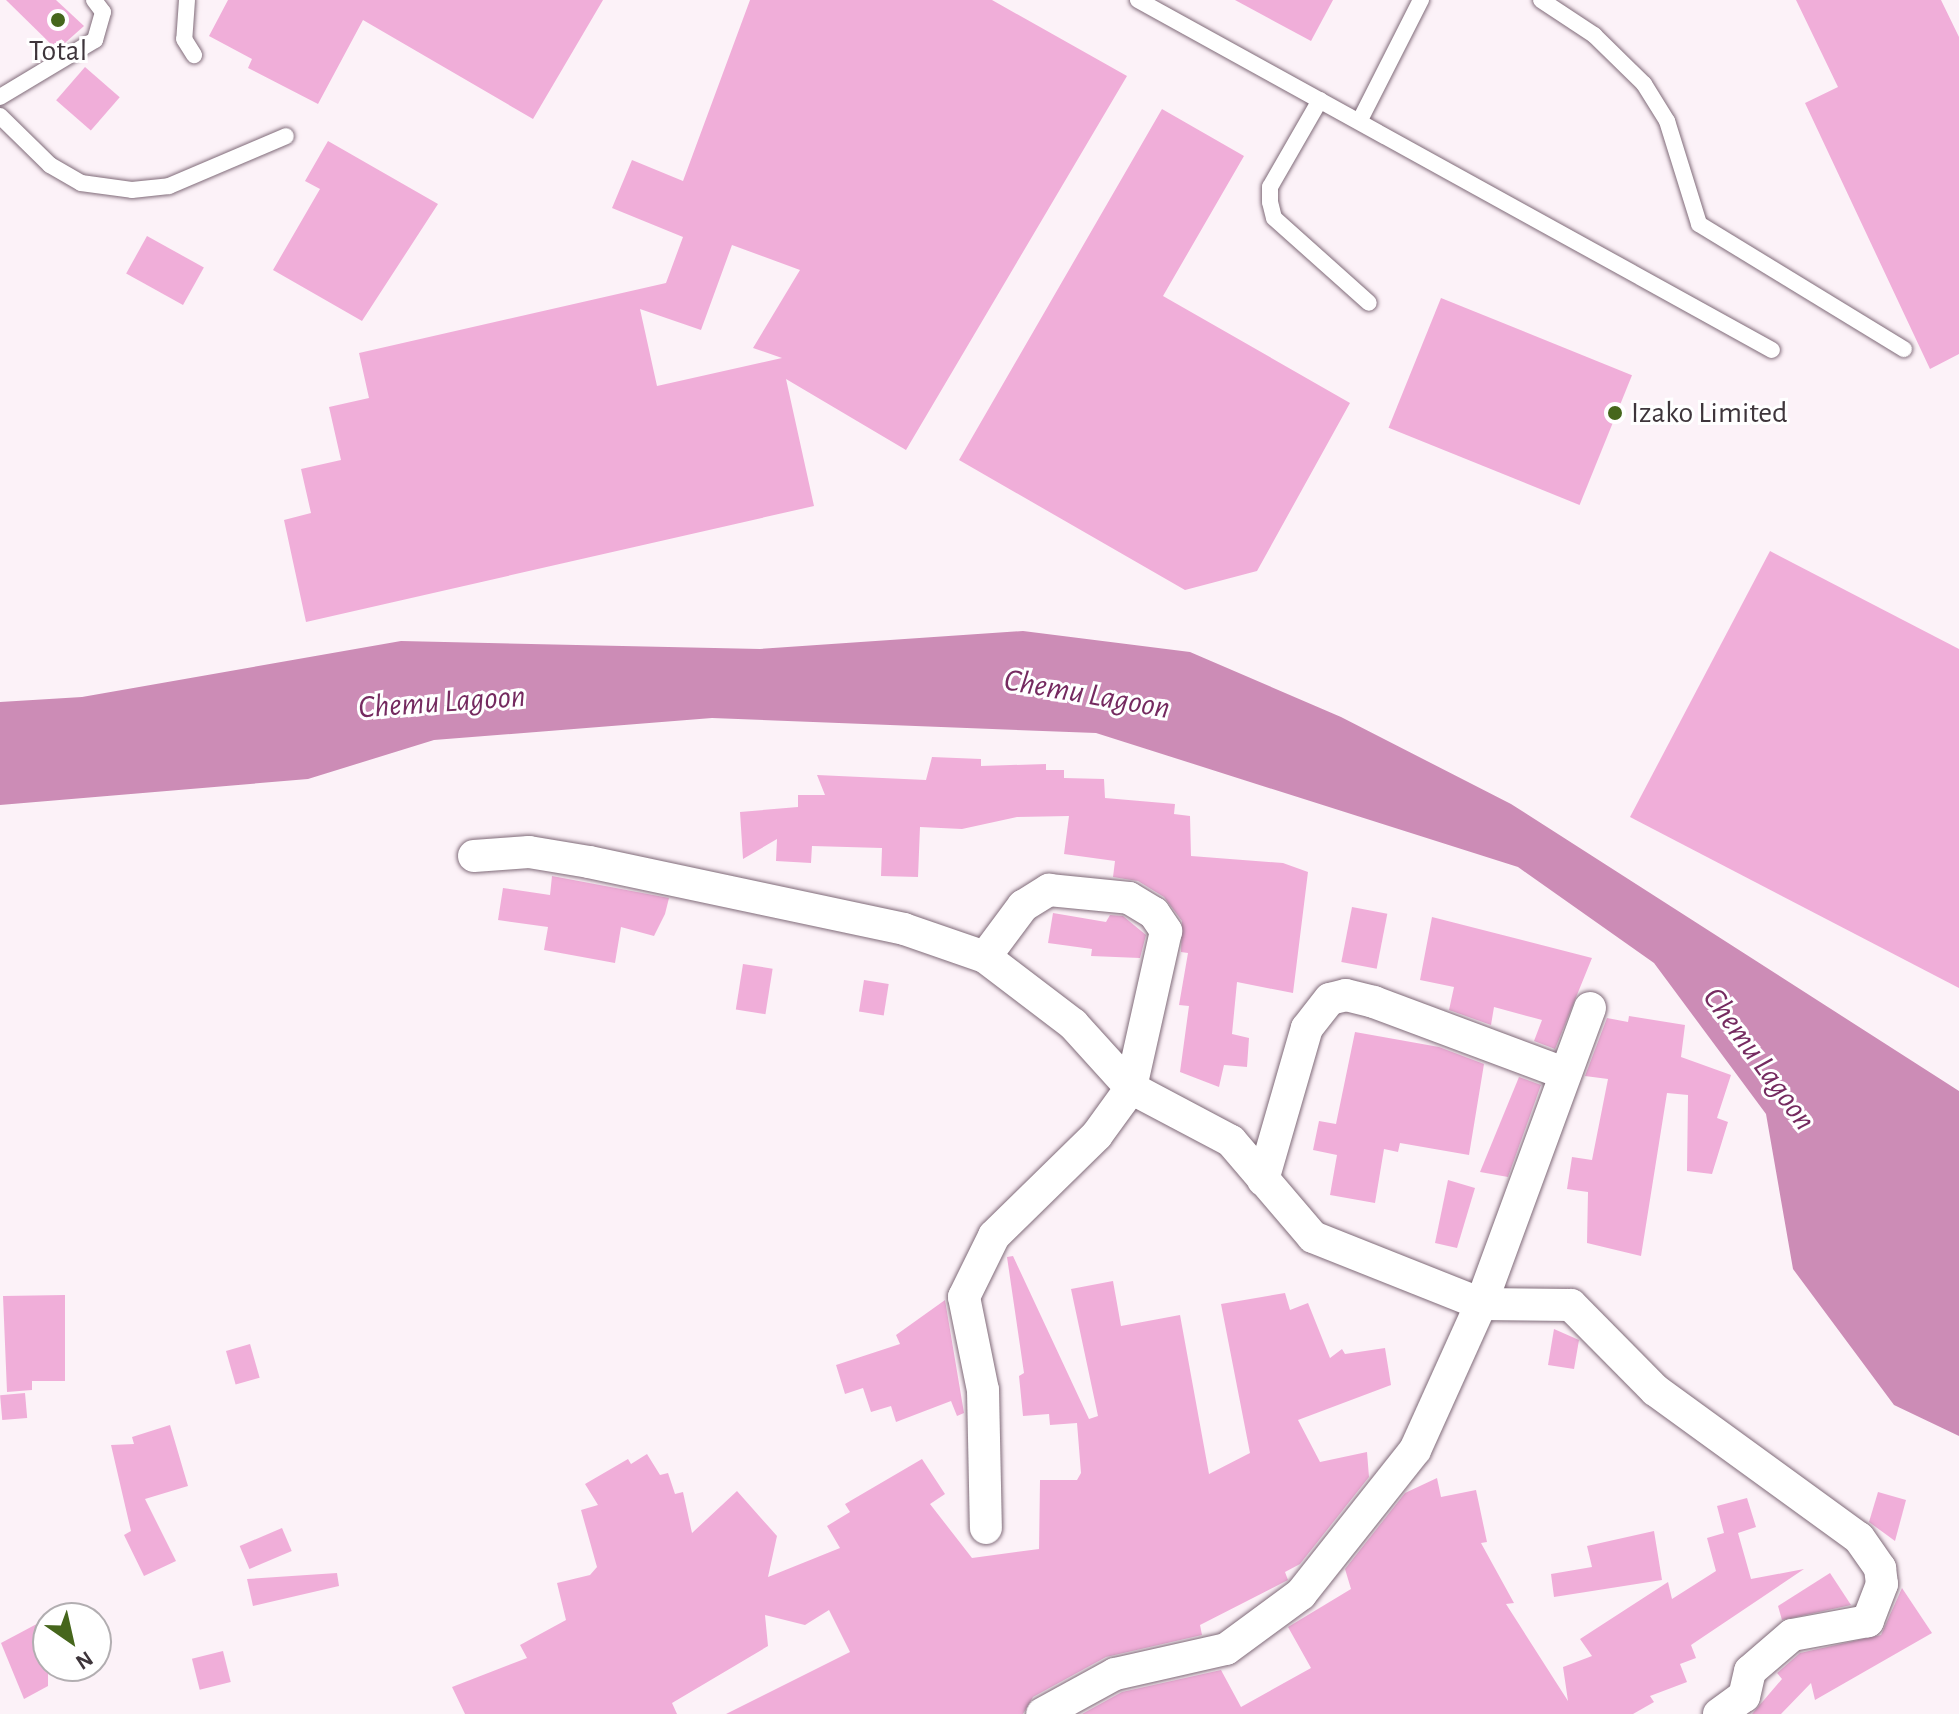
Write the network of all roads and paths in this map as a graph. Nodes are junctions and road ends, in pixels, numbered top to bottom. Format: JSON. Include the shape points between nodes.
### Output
{"nodes":[{"id":1,"x":94,"y":0,"type":"edge"},
{"id":2,"x":187,"y":0,"type":"edge"},
{"id":3,"x":1138,"y":0,"type":"edge"},
{"id":4,"x":1421,"y":0,"type":"edge"},
{"id":5,"x":1541,"y":0,"type":"edge"},
{"id":6,"x":194,"y":55,"type":"dead end"},
{"id":7,"x":0,"y":97,"type":"edge"},
{"id":8,"x":1320,"y":100,"type":"junction"},
{"id":9,"x":0,"y":116,"type":"edge"},
{"id":10,"x":1360,"y":120,"type":"junction"},
{"id":11,"x":286,"y":136,"type":"dead end"},
{"id":12,"x":1369,"y":303,"type":"dead end"},
{"id":13,"x":1904,"y":349,"type":"dead end"},
{"id":14,"x":1772,"y":350,"type":"dead end"},
{"id":15,"x":474,"y":856,"type":"dead end"},
{"id":16,"x":985,"y":957,"type":"junction"},
{"id":17,"x":1590,"y":1008,"type":"dead end"},
{"id":18,"x":1564,"y":1073,"type":"junction"},
{"id":19,"x":1131,"y":1088,"type":"junction"},
{"id":20,"x":1263,"y":1180,"type":"junction"},
{"id":21,"x":1481,"y":1304,"type":"junction"},
{"id":22,"x":986,"y":1528,"type":"dead end"},
{"id":23,"x":1042,"y":1714,"type":"edge"},
{"id":24,"x":1719,"y":1714,"type":"edge"}],
"edges":[{"from":1,"to":7,"type":"lane","via":[[103,12],[95,40]]},
{"from":2,"to":6,"type":"lane","via":[[184,39]]},
{"from":3,"to":8,"type":"lane"},
{"from":4,"to":10,"type":"lane"},
{"from":5,"to":13,"type":"lane","via":[[1594,35],[1644,84],[1667,121],[1699,224]]},
{"from":8,"to":10,"type":"lane"},
{"from":8,"to":12,"type":"lane","via":[[1270,187],[1270,202],[1274,218]]},
{"from":9,"to":11,"type":"lane","via":[[50,165],[81,183],[132,190],[169,186]]},
{"from":10,"to":14,"type":"lane"},
{"from":15,"to":16,"type":"street","via":[[529,852],[577,859],[904,929]]},
{"from":16,"to":19,"type":"street","via":[[1073,1024]]},
{"from":16,"to":19,"type":"street","via":[[1023,906],[1049,890],[1129,898],[1154,913],[1166,931]]},
{"from":17,"to":18,"type":"street"},
{"from":18,"to":20,"type":"street","via":[[1374,1002],[1346,995],[1330,999],[1307,1028]]},
{"from":18,"to":21,"type":"street"},
{"from":19,"to":20,"type":"street","via":[[1231,1141]]},
{"from":19,"to":22,"type":"street","via":[[1097,1135],[994,1236],[964,1297],[983,1390]]},
{"from":20,"to":21,"type":"street","via":[[1313,1237]]},
{"from":21,"to":23,"type":"street","via":[[1415,1450],[1301,1594],[1226,1649],[1115,1674]]},
{"from":21,"to":24,"type":"street","via":[[1571,1305],[1655,1390],[1875,1555],[1882,1584],[1868,1621],[1792,1635],[1750,1671],[1744,1696]]}]}
